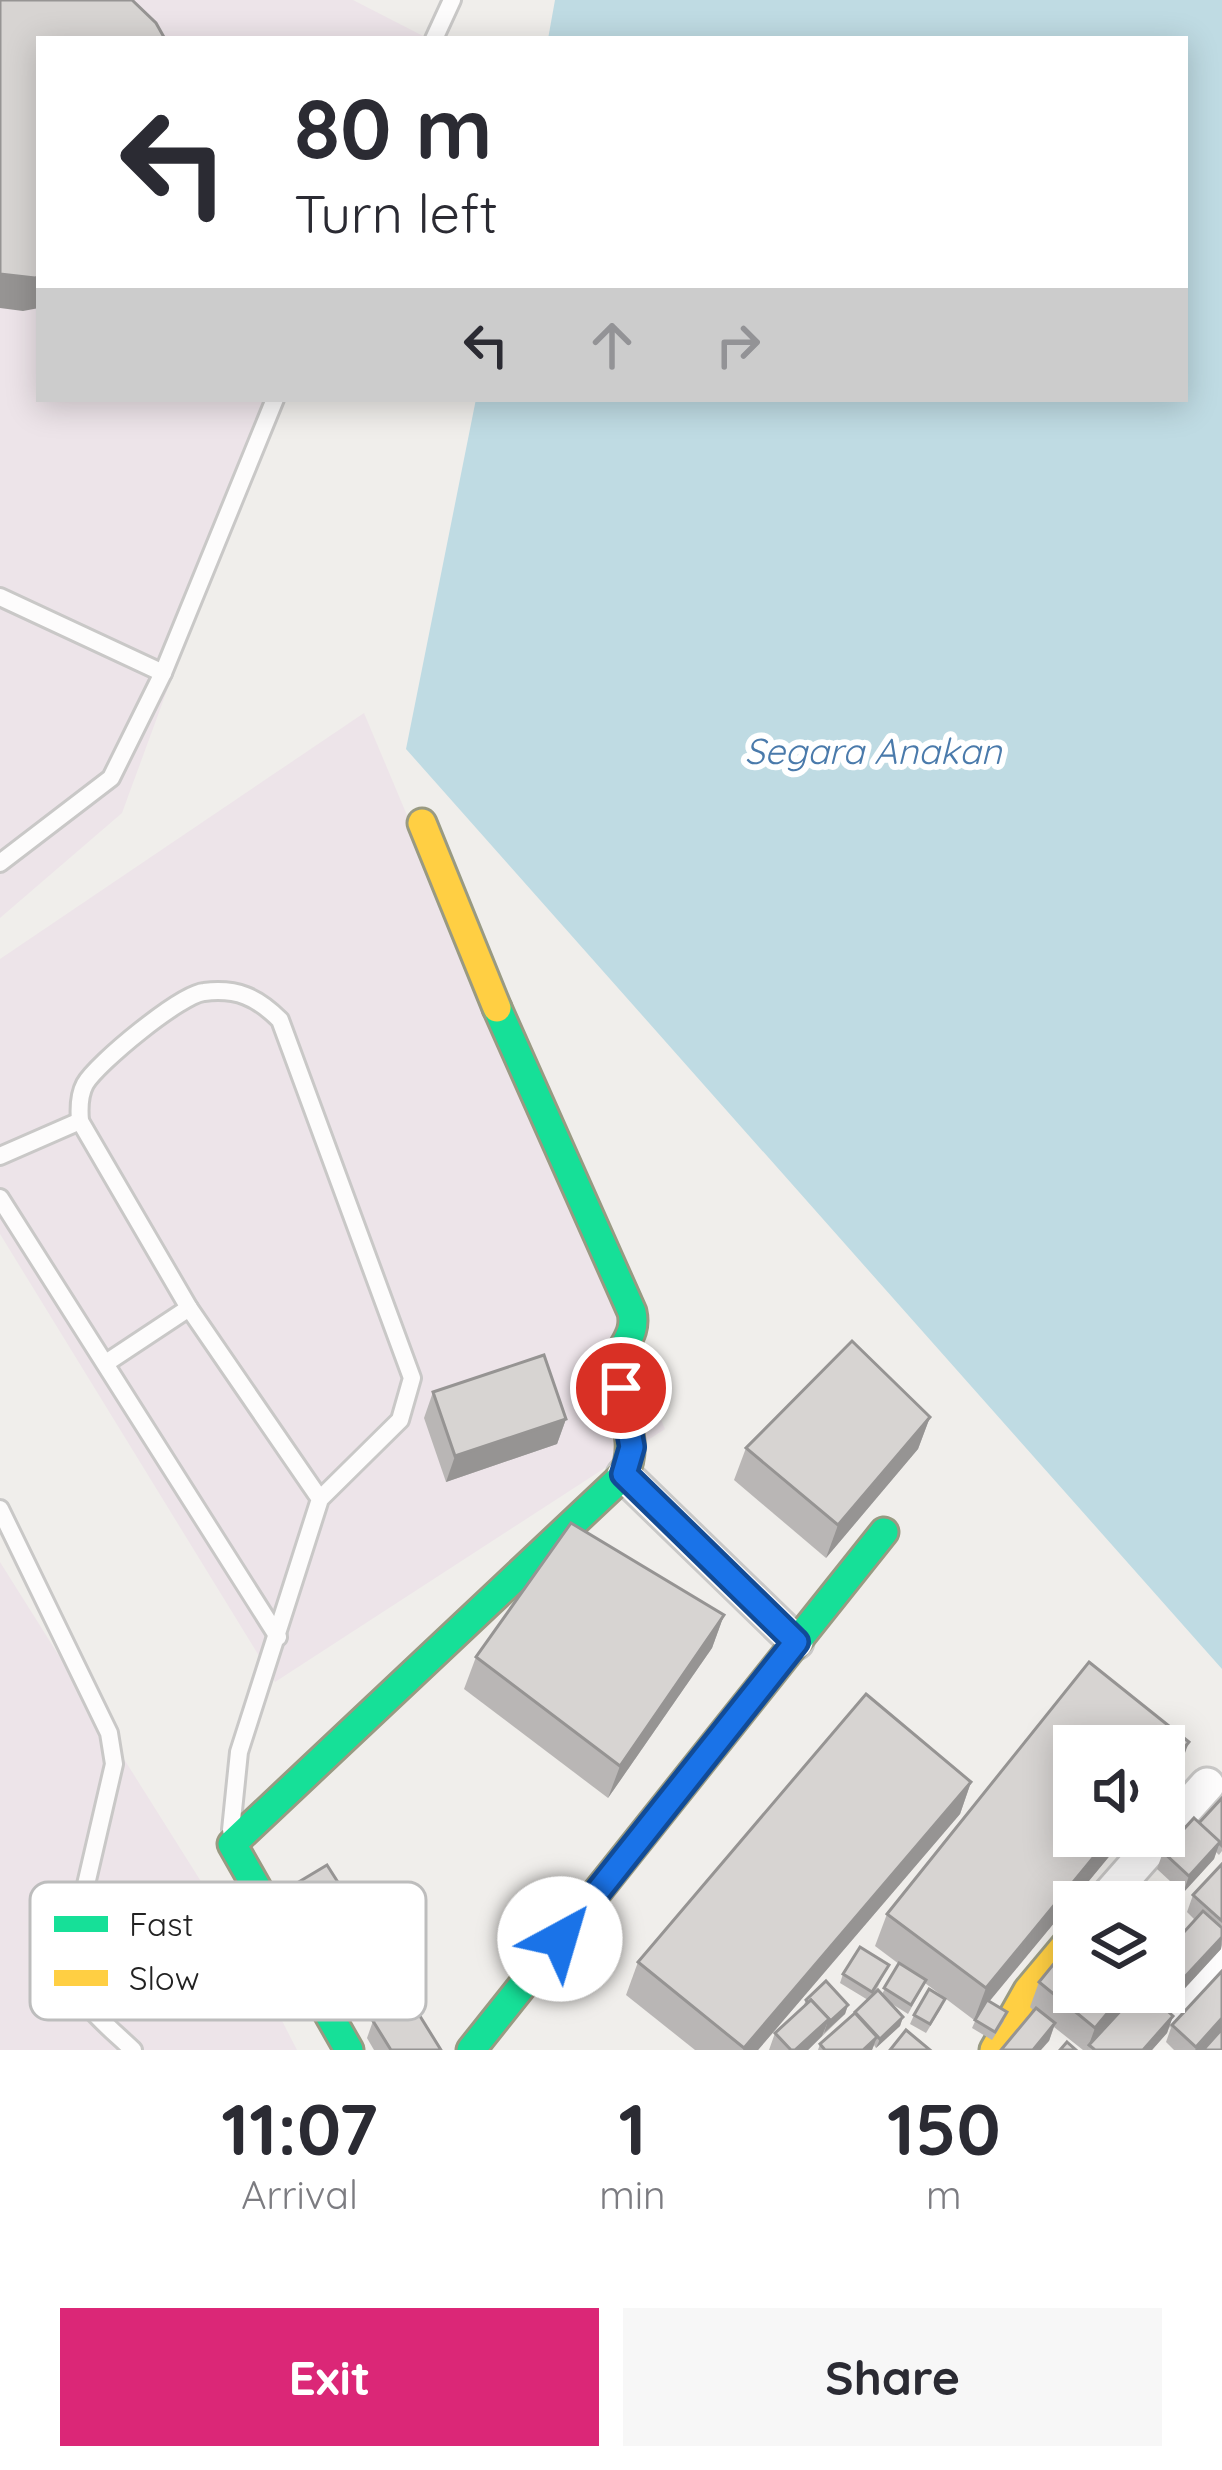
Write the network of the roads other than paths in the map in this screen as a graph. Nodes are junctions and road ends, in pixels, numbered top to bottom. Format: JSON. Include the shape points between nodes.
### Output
{"nodes":[{"id":1,"x":452,"y":0,"type":"edge"},
{"id":2,"x":435,"y":36,"type":"edge"},
{"id":3,"x":274,"y":402,"type":"edge"},
{"id":4,"x":0,"y":597,"type":"edge"},
{"id":5,"x":164,"y":673,"type":"junction"},
{"id":6,"x":422,"y":824,"type":"dead end"},
{"id":7,"x":0,"y":863,"type":"edge"},
{"id":8,"x":80,"y":1121,"type":"junction"},
{"id":9,"x":0,"y":1156,"type":"edge"},
{"id":10,"x":0,"y":1198,"type":"edge"},
{"id":11,"x":190,"y":1308,"type":"junction"},
{"id":12,"x":106,"y":1363,"type":"junction"},
{"id":13,"x":624,"y":1474,"type":"junction"},
{"id":14,"x":320,"y":1498,"type":"junction"},
{"id":15,"x":0,"y":1509,"type":"edge"},
{"id":16,"x":884,"y":1532,"type":"dead end"},
{"id":17,"x":278,"y":1637,"type":"junction"},
{"id":18,"x":796,"y":1642,"type":"junction"},
{"id":19,"x":1207,"y":1785,"type":"dead end"},
{"id":20,"x":1185,"y":1810,"type":"edge"},
{"id":21,"x":232,"y":1844,"type":"junction"},
{"id":22,"x":1139,"y":1857,"type":"edge"},
{"id":23,"x":1114,"y":1881,"type":"edge"},
{"id":24,"x":87,"y":1882,"type":"edge"},
{"id":25,"x":254,"y":1882,"type":"edge"},
{"id":26,"x":1222,"y":1956,"type":"edge"},
{"id":27,"x":1053,"y":1960,"type":"edge"},
{"id":28,"x":1185,"y":1994,"type":"edge"},
{"id":29,"x":102,"y":2020,"type":"edge"},
{"id":30,"x":333,"y":2020,"type":"edge"},
{"id":31,"x":133,"y":2050,"type":"edge"},
{"id":32,"x":350,"y":2050,"type":"edge"},
{"id":33,"x":471,"y":2050,"type":"edge"},
{"id":34,"x":994,"y":2050,"type":"edge"}],
"edges":[{"from":1,"to":2,"type":"lane"},
{"from":3,"to":5,"type":"lane"},
{"from":4,"to":5,"type":"lane"},
{"from":5,"to":7,"type":"lane","via":[[111,778]]},
{"from":6,"to":13,"type":"street","via":[[632,1312],[636,1338],[616,1372],[632,1447]]},
{"from":8,"to":9,"type":"lane"},
{"from":8,"to":11,"type":"lane"},
{"from":8,"to":14,"type":"lane","via":[[83,1087],[102,1062],[198,992],[239,992],[280,1020],[412,1378],[400,1420]]},
{"from":10,"to":12,"type":"lane"},
{"from":11,"to":12,"type":"lane"},
{"from":11,"to":14,"type":"lane"},
{"from":12,"to":17,"type":"lane"},
{"from":13,"to":18,"type":"street"},
{"from":13,"to":21,"type":"street"},
{"from":14,"to":17,"type":"lane"},
{"from":15,"to":24,"type":"lane","via":[[109,1733],[114,1764]]},
{"from":16,"to":18,"type":"street"},
{"from":17,"to":21,"type":"lane","via":[[239,1752]]},
{"from":18,"to":33,"type":"street"},
{"from":19,"to":20,"type":"street"},
{"from":21,"to":25,"type":"street"},
{"from":22,"to":23,"type":"street"},
{"from":26,"to":28,"type":"street"},
{"from":27,"to":34,"type":"street"},
{"from":29,"to":31,"type":"lane"},
{"from":30,"to":32,"type":"street"}]}
